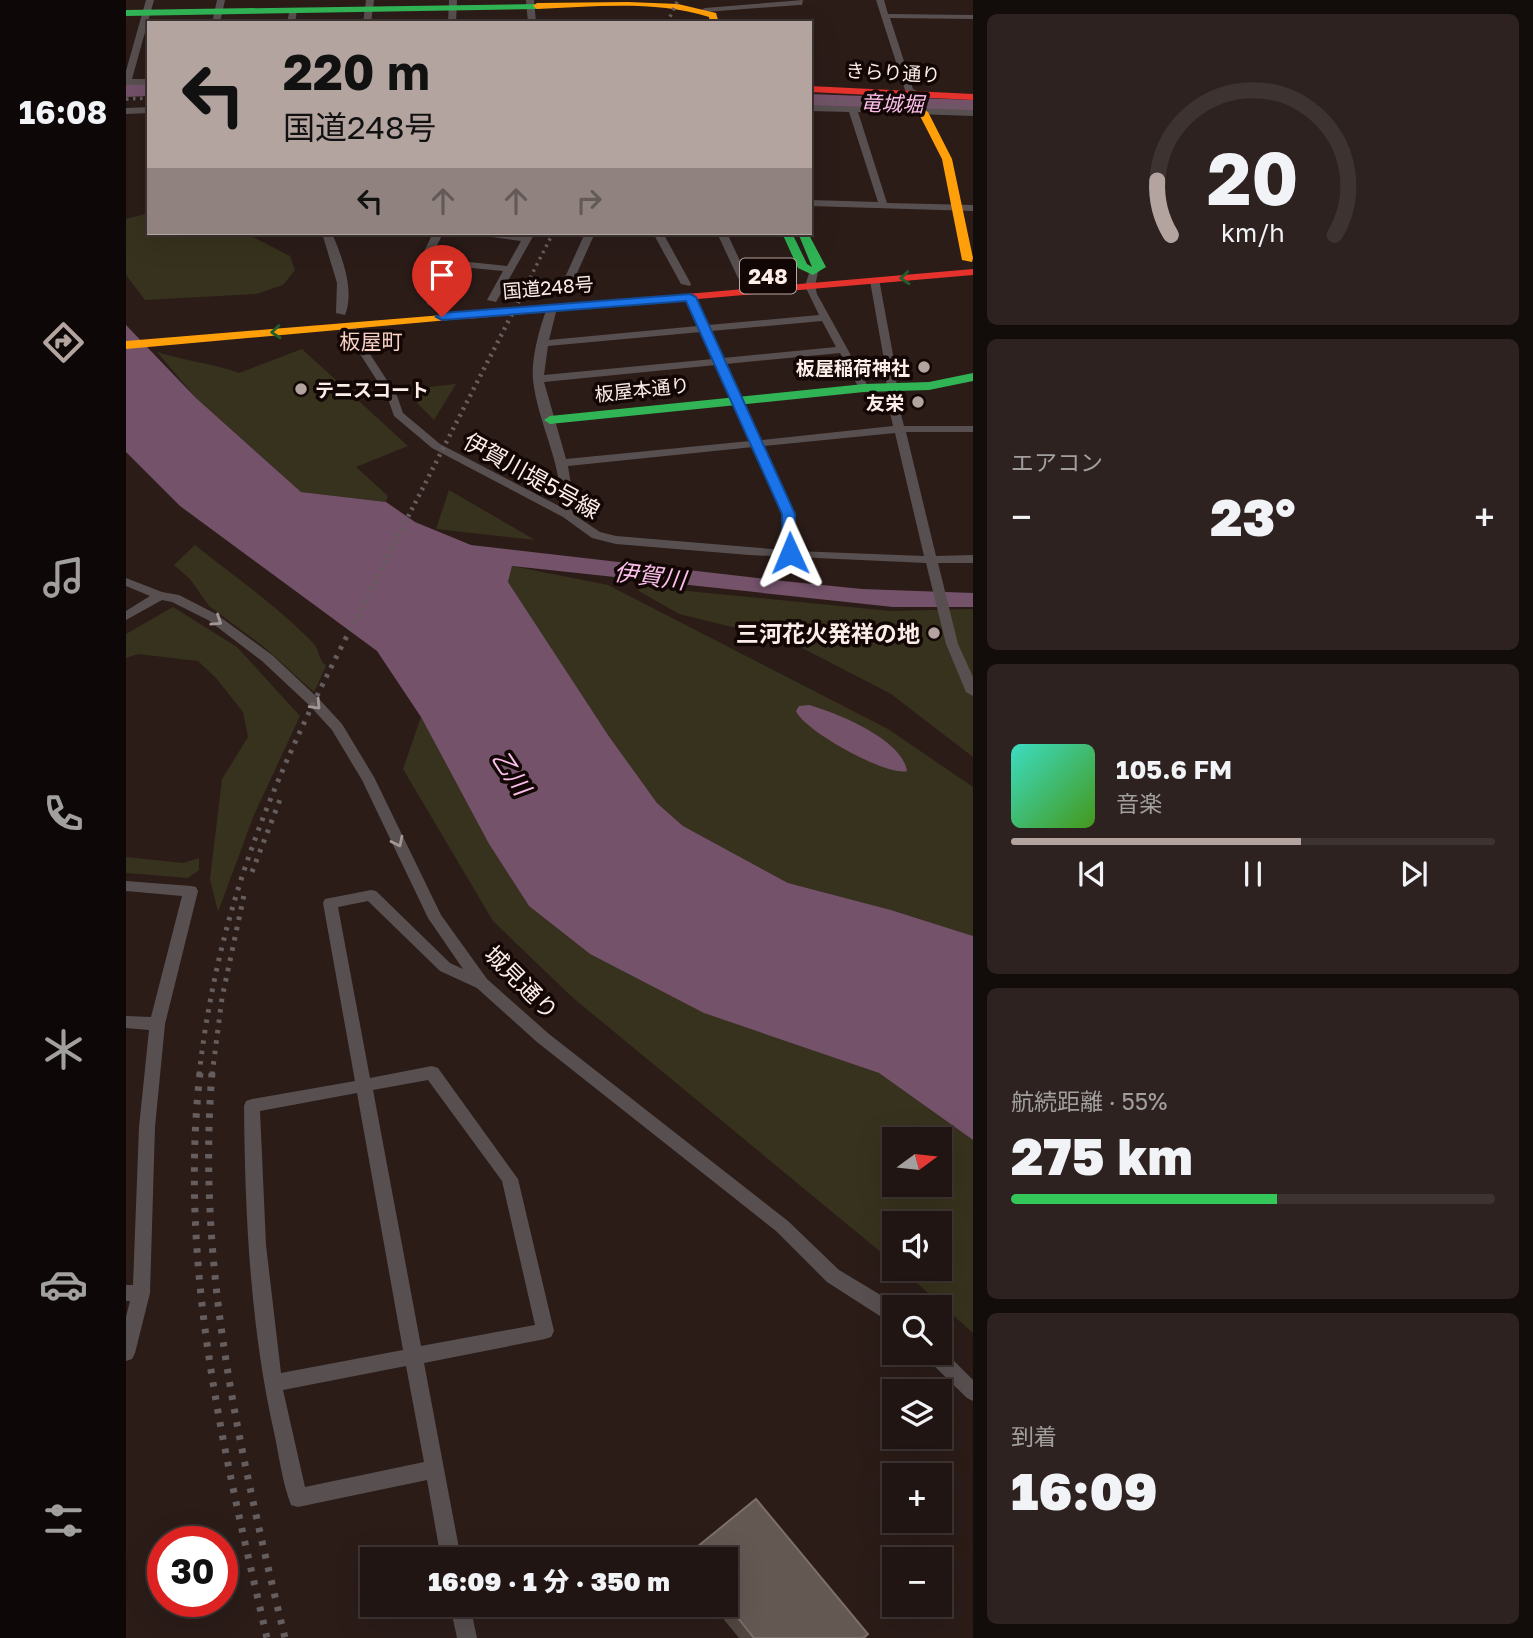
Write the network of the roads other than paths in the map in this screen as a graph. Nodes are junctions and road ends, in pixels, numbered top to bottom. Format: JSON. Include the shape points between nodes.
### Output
{"nodes":[{"id":1,"x":799,"y":0,"type":"edge"},
{"id":2,"x":880,"y":0,"type":"edge"},
{"id":3,"x":148,"y":6,"type":"edge"},
{"id":4,"x":453,"y":10,"type":"edge"},
{"id":5,"x":530,"y":10,"type":"edge"},
{"id":6,"x":219,"y":11,"type":"edge"},
{"id":7,"x":369,"y":11,"type":"edge"},
{"id":8,"x":126,"y":13,"type":"edge"},
{"id":9,"x":710,"y":16,"type":"edge"},
{"id":10,"x":888,"y":16,"type":"junction"},
{"id":11,"x":292,"y":17,"type":"edge"},
{"id":12,"x":973,"y":17,"type":"edge"},
{"id":13,"x":126,"y":82,"type":"edge"},
{"id":14,"x":147,"y":82,"type":"edge"},
{"id":15,"x":812,"y":89,"type":"edge"},
{"id":16,"x":918,"y":95,"type":"junction"},
{"id":17,"x":973,"y":97,"type":"edge"},
{"id":18,"x":812,"y":108,"type":"edge"},
{"id":19,"x":147,"y":110,"type":"edge"},
{"id":20,"x":853,"y":110,"type":"junction"},
{"id":21,"x":126,"y":111,"type":"edge"},
{"id":22,"x":923,"y":112,"type":"junction"},
{"id":23,"x":973,"y":113,"type":"edge"},
{"id":24,"x":812,"y":202,"type":"edge"},
{"id":25,"x":883,"y":204,"type":"junction"},
{"id":26,"x":966,"y":209,"type":"edge"},
{"id":27,"x":328,"y":235,"type":"edge"},
{"id":28,"x":437,"y":235,"type":"edge"},
{"id":29,"x":589,"y":235,"type":"edge"},
{"id":30,"x":659,"y":235,"type":"edge"},
{"id":31,"x":723,"y":235,"type":"edge"},
{"id":32,"x":788,"y":235,"type":"edge"},
{"id":33,"x":804,"y":235,"type":"edge"},
{"id":34,"x":529,"y":236,"type":"edge"},
{"id":35,"x":425,"y":260,"type":"junction"},
{"id":36,"x":972,"y":265,"type":"edge"},
{"id":37,"x":511,"y":269,"type":"junction"},
{"id":38,"x":743,"y":278,"type":"junction"},
{"id":39,"x":812,"y":279,"type":"junction"},
{"id":40,"x":875,"y":281,"type":"junction"},
{"id":41,"x":688,"y":290,"type":"junction"},
{"id":42,"x":563,"y":293,"type":"junction"},
{"id":43,"x":492,"y":300,"type":"junction"},
{"id":44,"x":432,"y":304,"type":"junction"},
{"id":45,"x":552,"y":308,"type":"junction"},
{"id":46,"x":825,"y":318,"type":"junction"},
{"id":47,"x":343,"y":320,"type":"junction"},
{"id":48,"x":704,"y":329,"type":"junction"},
{"id":49,"x":126,"y":331,"type":"edge"},
{"id":50,"x":546,"y":344,"type":"junction"},
{"id":51,"x":126,"y":345,"type":"edge"},
{"id":52,"x":843,"y":350,"type":"junction"},
{"id":53,"x":718,"y":362,"type":"junction"},
{"id":54,"x":973,"y":377,"type":"edge"},
{"id":55,"x":538,"y":379,"type":"junction"},
{"id":56,"x":864,"y":388,"type":"junction"},
{"id":57,"x":891,"y":388,"type":"junction"},
{"id":58,"x":736,"y":401,"type":"junction"},
{"id":59,"x":550,"y":420,"type":"junction"},
{"id":60,"x":899,"y":429,"type":"junction"},
{"id":61,"x":973,"y":429,"type":"edge"},
{"id":62,"x":755,"y":442,"type":"junction"},
{"id":63,"x":562,"y":463,"type":"junction"},
{"id":64,"x":567,"y":514,"type":"junction"},
{"id":65,"x":790,"y":553,"type":"junction"},
{"id":66,"x":973,"y":559,"type":"edge"},
{"id":67,"x":933,"y":561,"type":"junction"},
{"id":68,"x":126,"y":582,"type":"edge"},
{"id":69,"x":160,"y":596,"type":"junction"},
{"id":70,"x":126,"y":616,"type":"edge"},
{"id":71,"x":973,"y":692,"type":"edge"},
{"id":72,"x":126,"y":886,"type":"edge"},
{"id":73,"x":482,"y":984,"type":"junction"},
{"id":74,"x":126,"y":1023,"type":"edge"},
{"id":75,"x":157,"y":1024,"type":"junction"},
{"id":76,"x":364,"y":1086,"type":"junction"},
{"id":77,"x":134,"y":1293,"type":"edge"},
{"id":78,"x":882,"y":1307,"type":"edge"},
{"id":79,"x":126,"y":1353,"type":"edge"},
{"id":80,"x":412,"y":1357,"type":"junction"},
{"id":81,"x":945,"y":1365,"type":"edge"},
{"id":82,"x":274,"y":1383,"type":"junction"},
{"id":83,"x":973,"y":1392,"type":"edge"},
{"id":84,"x":434,"y":1469,"type":"junction"},
{"id":85,"x":449,"y":1547,"type":"edge"},
{"id":86,"x":463,"y":1617,"type":"edge"},
{"id":87,"x":467,"y":1638,"type":"edge"}],
"edges":[{"from":1,"to":9,"type":"street"},
{"from":2,"to":10,"type":"street"},
{"from":3,"to":6,"type":"main road"},
{"from":3,"to":8,"type":"main road"},
{"from":3,"to":13,"type":"street"},
{"from":4,"to":5,"type":"main road"},
{"from":4,"to":7,"type":"main road"},
{"from":5,"to":9,"type":"main road","via":[[653,4]]},
{"from":6,"to":11,"type":"main road"},
{"from":7,"to":11,"type":"main road"},
{"from":10,"to":12,"type":"street"},
{"from":10,"to":16,"type":"street","via":[[909,90]]},
{"from":13,"to":14,"type":"street"},
{"from":15,"to":16,"type":"main road","name":"きらり通り"},
{"from":16,"to":17,"type":"main road","name":"きらり通り"},
{"from":18,"to":20,"type":"street"},
{"from":19,"to":21,"type":"street"},
{"from":20,"to":22,"type":"street"},
{"from":20,"to":25,"type":"street"},
{"from":22,"to":23,"type":"street"},
{"from":22,"to":26,"type":"main road"},
{"from":24,"to":25,"type":"street"},
{"from":25,"to":26,"type":"street"},
{"from":26,"to":36,"type":"main road"},
{"from":27,"to":47,"type":"street","via":[[335,251]]},
{"from":28,"to":35,"type":"street"},
{"from":29,"to":42,"type":"street"},
{"from":30,"to":41,"type":"street"},
{"from":31,"to":38,"type":"street"},
{"from":32,"to":39,"type":"main road"},
{"from":33,"to":39,"type":"main road","via":[[820,267]]},
{"from":34,"to":37,"type":"street"},
{"from":35,"to":37,"type":"street"},
{"from":35,"to":44,"type":"street"},
{"from":36,"to":39,"type":"main road","name":"国道248号","number":"248"},
{"from":36,"to":40,"type":"main road","name":"国道248号","number":"248","one_way":true},
{"from":37,"to":43,"type":"street"},
{"from":38,"to":39,"type":"main road","name":"国道248号","number":"248"},
{"from":38,"to":41,"type":"main road","name":"国道248号","number":"248"},
{"from":39,"to":40,"type":"main road","name":"国道248号","number":"248"},
{"from":39,"to":41,"type":"main road","name":"国道248号","number":"248"},
{"from":39,"to":46,"type":"street"},
{"from":40,"to":57,"type":"street"},
{"from":41,"to":42,"type":"main road","name":"国道248号","number":"248"},
{"from":41,"to":45,"type":"main road","name":"国道248号","number":"248"},
{"from":41,"to":48,"type":"street"},
{"from":42,"to":43,"type":"main road","name":"国道248号","number":"248"},
{"from":43,"to":44,"type":"main road","name":"国道248号","number":"248"},
{"from":44,"to":47,"type":"main road","name":"国道248号","number":"248"},
{"from":45,"to":47,"type":"main road","name":"国道248号","number":"248"},
{"from":45,"to":50,"type":"street"},
{"from":46,"to":48,"type":"street"},
{"from":46,"to":52,"type":"street"},
{"from":47,"to":49,"type":"main road","name":"国道248号","number":"248"},
{"from":47,"to":51,"type":"main road","name":"国道248号","number":"248","one_way":true},
{"from":47,"to":64,"type":"street","name":"伊賀川堤5号線","via":[[356,332],[356,340],[392,396],[398,414],[457,458]]},
{"from":48,"to":50,"type":"street"},
{"from":48,"to":53,"type":"street"},
{"from":50,"to":55,"type":"street"},
{"from":52,"to":53,"type":"street"},
{"from":52,"to":56,"type":"street"},
{"from":53,"to":55,"type":"street"},
{"from":53,"to":58,"type":"street"},
{"from":54,"to":57,"type":"main road"},
{"from":55,"to":59,"type":"street"},
{"from":56,"to":57,"type":"main road","name":"板屋本通り"},
{"from":56,"to":58,"type":"main road","name":"板屋本通り"},
{"from":57,"to":60,"type":"street"},
{"from":58,"to":59,"type":"main road","name":"板屋本通り"},
{"from":58,"to":62,"type":"street"},
{"from":59,"to":63,"type":"street"},
{"from":60,"to":61,"type":"street"},
{"from":60,"to":62,"type":"street"},
{"from":60,"to":67,"type":"street"},
{"from":62,"to":63,"type":"street"},
{"from":62,"to":65,"type":"street","via":[[789,514]]},
{"from":63,"to":64,"type":"street"},
{"from":64,"to":65,"type":"street","name":"伊賀川堤5号線","via":[[596,534],[615,540]]},
{"from":65,"to":67,"type":"street","name":"伊賀川堤5号線"},
{"from":66,"to":67,"type":"street","name":"伊賀川堤5号線"},
{"from":67,"to":71,"type":"street","via":[[950,631]]},
{"from":68,"to":69,"type":"street","name":"城見通り"},
{"from":69,"to":70,"type":"street"},
{"from":69,"to":73,"type":"street","name":"城見通り","one_way":true,"via":[[175,598],[212,617],[267,658],[337,727],[369,780],[435,918]]},
{"from":72,"to":75,"type":"street","via":[[191,891]]},
{"from":73,"to":76,"type":"street","via":[[445,967],[371,895],[330,903]]},
{"from":73,"to":78,"type":"street","name":"城見通り","via":[[543,1038],[782,1226],[833,1276]]},
{"from":74,"to":75,"type":"street"},
{"from":75,"to":77,"type":"street"},
{"from":76,"to":80,"type":"street"},
{"from":76,"to":80,"type":"street","via":[[432,1073],[510,1179],[545,1331]]},
{"from":76,"to":82,"type":"street","via":[[252,1106],[253,1181]]},
{"from":77,"to":79,"type":"street"},
{"from":80,"to":82,"type":"street"},
{"from":80,"to":84,"type":"street"},
{"from":81,"to":83,"type":"street"},
{"from":82,"to":84,"type":"street","via":[[298,1498]]},
{"from":84,"to":85,"type":"street"},
{"from":86,"to":87,"type":"street"}]}
